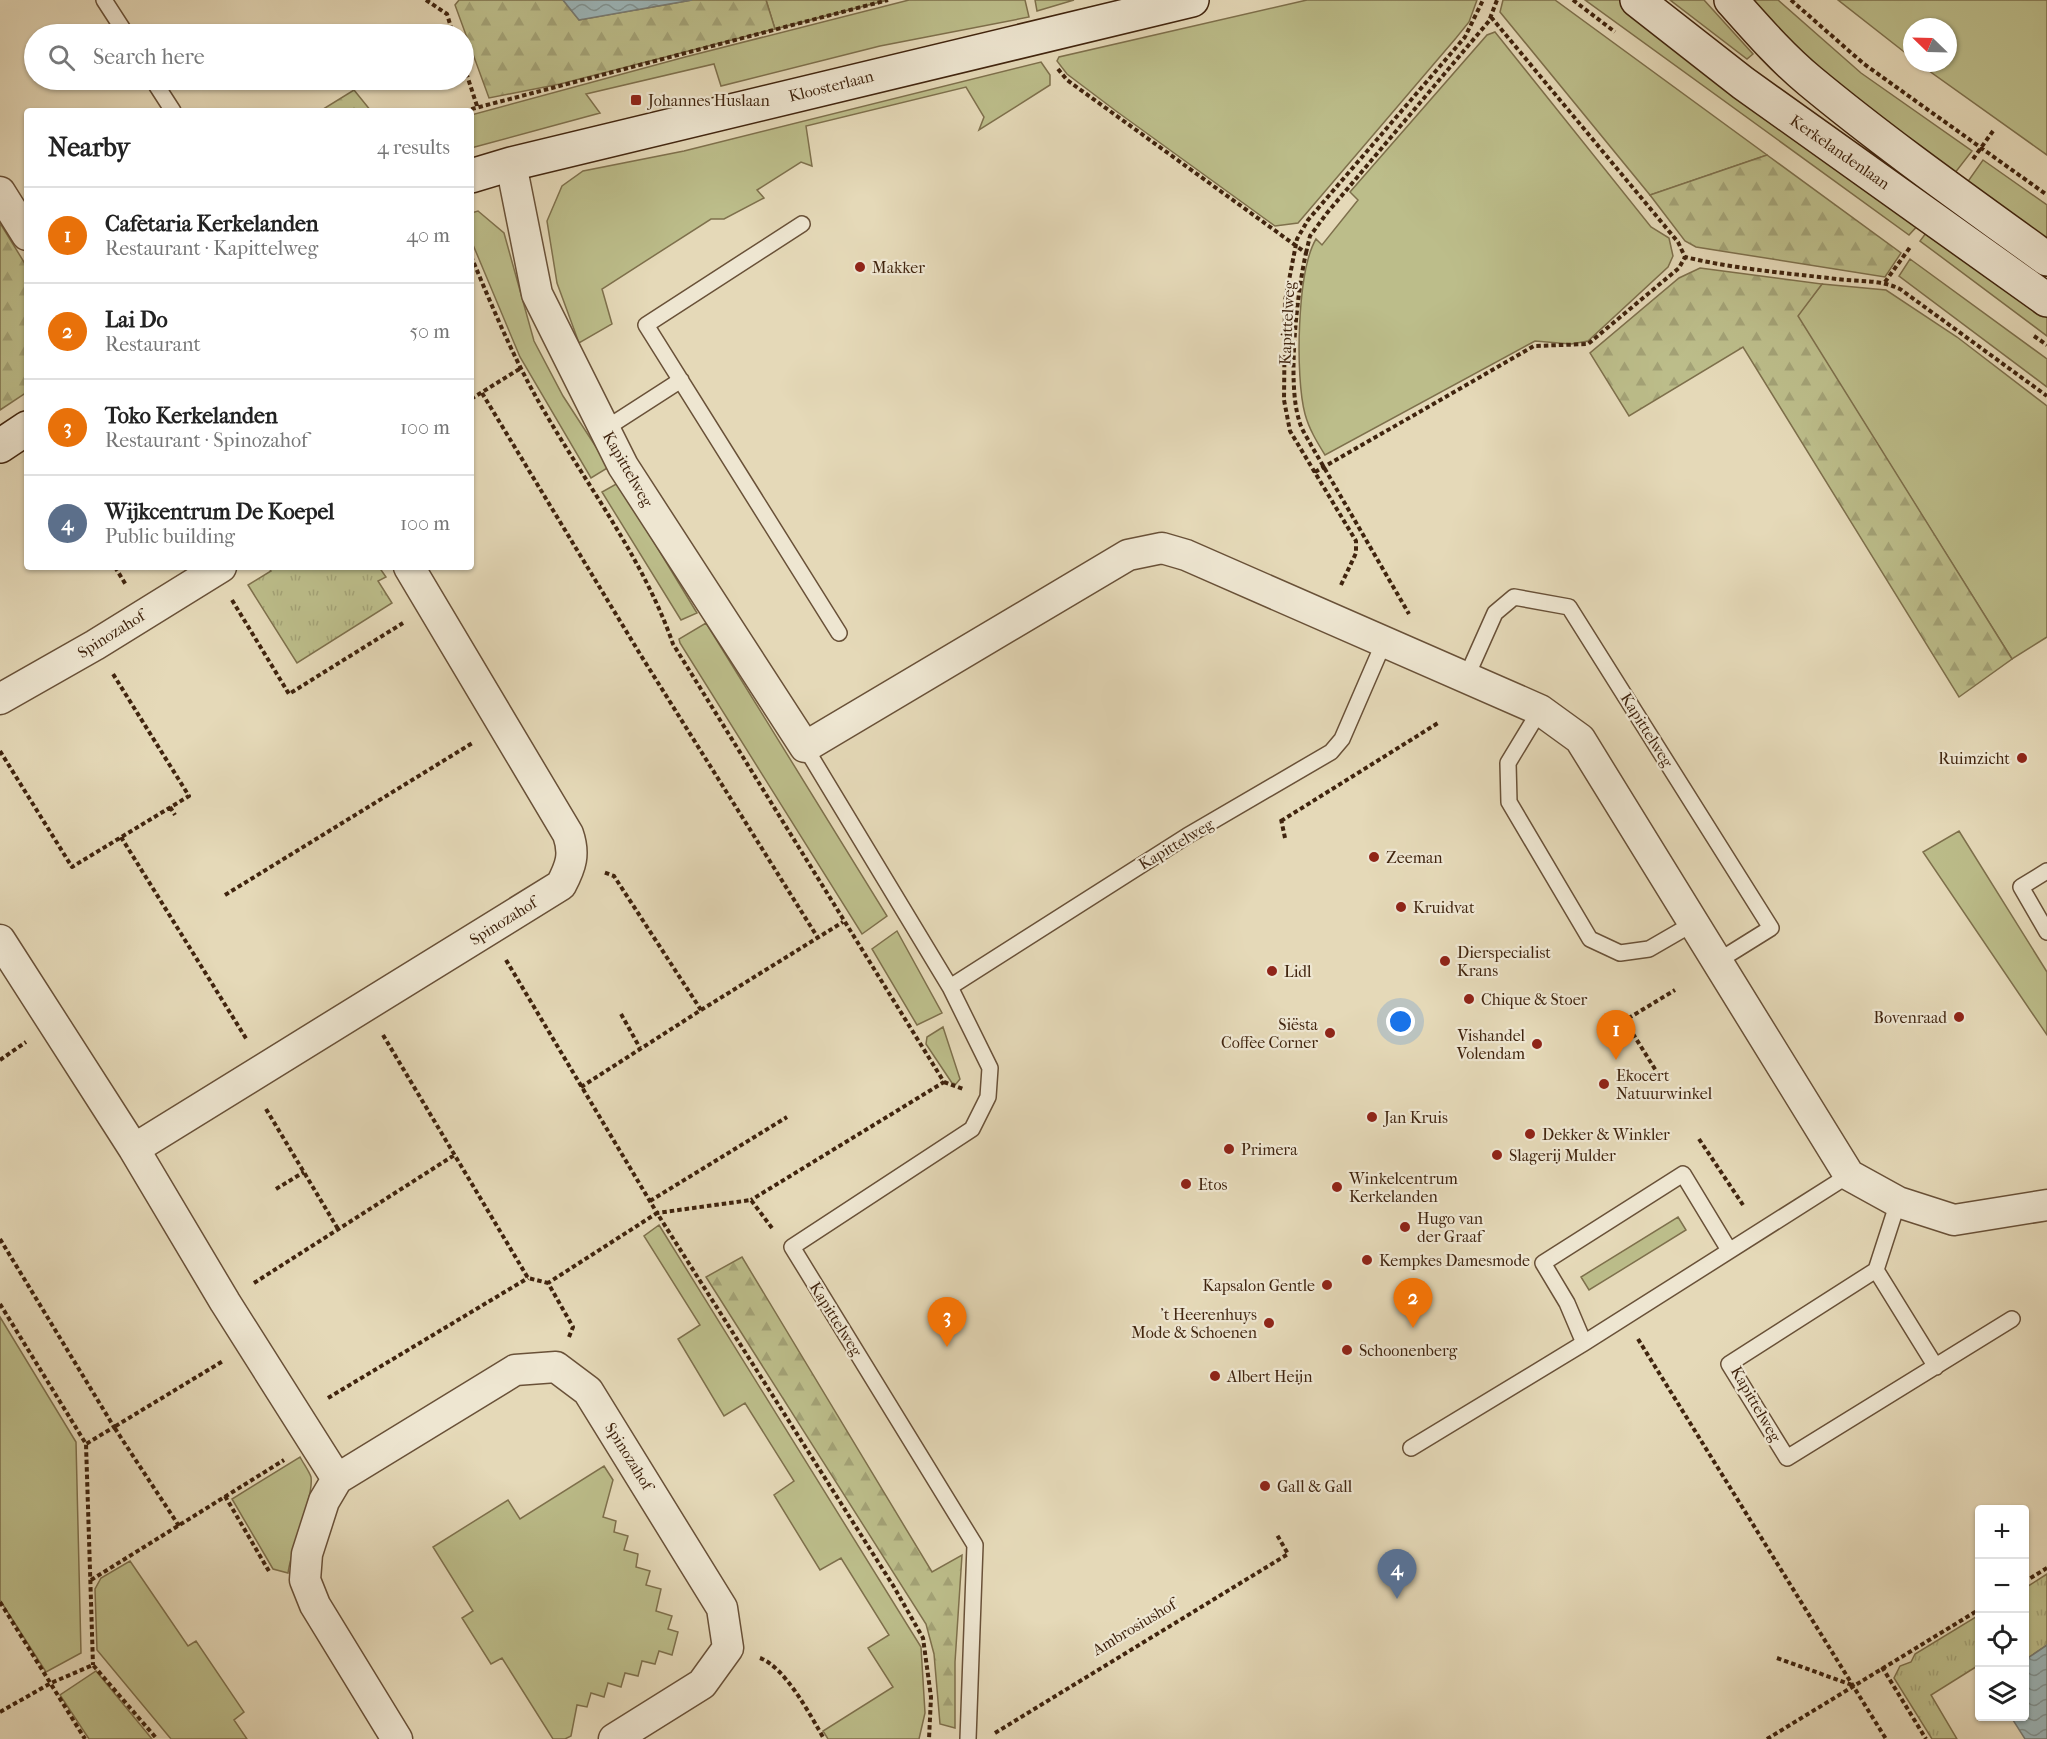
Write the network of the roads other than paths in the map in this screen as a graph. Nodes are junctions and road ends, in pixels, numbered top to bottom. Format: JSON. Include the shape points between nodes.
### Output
{"nodes":[{"id":1,"x":104,"y":0,"type":"edge"},
{"id":2,"x":1192,"y":0,"type":"edge"},
{"id":3,"x":1637,"y":0,"type":"edge"},
{"id":4,"x":1731,"y":0,"type":"edge"},
{"id":5,"x":120,"y":24,"type":"edge"},
{"id":6,"x":159,"y":90,"type":"edge"},
{"id":7,"x":171,"y":108,"type":"edge"},
{"id":8,"x":511,"y":164,"type":"junction"},
{"id":9,"x":474,"y":175,"type":"edge"},
{"id":10,"x":0,"y":192,"type":"edge"},
{"id":11,"x":802,"y":224,"type":"dead end"},
{"id":12,"x":24,"y":230,"type":"edge"},
{"id":13,"x":2047,"y":259,"type":"edge"},
{"id":14,"x":2047,"y":300,"type":"edge"},
{"id":15,"x":681,"y":380,"type":"junction"},
{"id":16,"x":605,"y":429,"type":"junction"},
{"id":17,"x":24,"y":430,"type":"edge"},
{"id":18,"x":0,"y":446,"type":"edge"},
{"id":19,"x":216,"y":570,"type":"edge"},
{"id":20,"x":411,"y":570,"type":"edge"},
{"id":21,"x":839,"y":633,"type":"dead end"},
{"id":22,"x":1384,"y":642,"type":"junction"},
{"id":23,"x":1467,"y":678,"type":"junction"},
{"id":24,"x":0,"y":698,"type":"edge"},
{"id":25,"x":1540,"y":710,"type":"junction"},
{"id":26,"x":804,"y":747,"type":"junction"},
{"id":27,"x":2047,"y":871,"type":"edge"},
{"id":28,"x":1694,"y":924,"type":"junction"},
{"id":29,"x":2047,"y":932,"type":"edge"},
{"id":30,"x":0,"y":940,"type":"edge"},
{"id":31,"x":1718,"y":960,"type":"junction"},
{"id":32,"x":950,"y":987,"type":"junction"},
{"id":33,"x":134,"y":1149,"type":"junction"},
{"id":34,"x":1849,"y":1175,"type":"junction"},
{"id":35,"x":1898,"y":1202,"type":"junction"},
{"id":36,"x":2047,"y":1205,"type":"edge"},
{"id":37,"x":1729,"y":1250,"type":"junction"},
{"id":38,"x":1876,"y":1270,"type":"junction"},
{"id":39,"x":2012,"y":1318,"type":"dead end"},
{"id":40,"x":1584,"y":1343,"type":"junction"},
{"id":41,"x":1935,"y":1367,"type":"junction"},
{"id":42,"x":1411,"y":1448,"type":"dead end"},
{"id":43,"x":338,"y":1479,"type":"junction"},
{"id":44,"x":969,"y":1737,"type":"edge"},
{"id":45,"x":397,"y":1739,"type":"edge"},
{"id":46,"x":614,"y":1739,"type":"edge"}],
"edges":[{"from":1,"to":5,"type":"lane"},
{"from":2,"to":8,"type":"street","name":"Kloosterlaan"},
{"from":3,"to":14,"type":"street","name":"Kerkelandenlaan","via":[[1743,83]]},
{"from":4,"to":13,"type":"street","via":[[1809,81]]},
{"from":6,"to":7,"type":"lane"},
{"from":8,"to":9,"type":"street","name":"Kloosterlaan"},
{"from":8,"to":16,"type":"street","name":"Kapittelweg","via":[[537,294]]},
{"from":10,"to":12,"type":"street"},
{"from":11,"to":15,"type":"lane","via":[[646,325]]},
{"from":15,"to":16,"type":"lane"},
{"from":15,"to":21,"type":"lane"},
{"from":16,"to":26,"type":"street","name":"Kapittelweg","via":[[624,466]]},
{"from":17,"to":18,"type":"street"},
{"from":19,"to":24,"type":"street","name":"Spinozahof"},
{"from":20,"to":33,"type":"street","name":"Spinozahof","via":[[568,834],[573,851],[561,885]]},
{"from":22,"to":23,"type":"street"},
{"from":22,"to":26,"type":"street","via":[[1162,548],[1128,555]]},
{"from":22,"to":32,"type":"lane","name":"Kapittelweg","via":[[1342,739],[1330,752],[1187,836]]},
{"from":23,"to":25,"type":"street"},
{"from":23,"to":31,"type":"lane","name":"Kapittelweg","via":[[1495,613],[1514,597],[1569,607],[1771,928]]},
{"from":25,"to":28,"type":"street","via":[[1580,739]]},
{"from":25,"to":28,"type":"lane","via":[[1508,763],[1509,802],[1590,939],[1620,953],[1649,949]]},
{"from":26,"to":32,"type":"lane","name":"Kapittelweg"},
{"from":27,"to":29,"type":"lane","via":[[2021,887]]},
{"from":28,"to":31,"type":"street"},
{"from":30,"to":33,"type":"street"},
{"from":31,"to":34,"type":"street"},
{"from":32,"to":44,"type":"lane","name":"Kapittelweg","via":[[990,1068],[988,1097],[972,1129],[792,1247],[975,1545]]},
{"from":33,"to":43,"type":"street","via":[[225,1302]]},
{"from":34,"to":35,"type":"street"},
{"from":34,"to":37,"type":"lane"},
{"from":35,"to":36,"type":"street","via":[[1954,1220]]},
{"from":35,"to":38,"type":"lane"},
{"from":37,"to":40,"type":"lane"},
{"from":37,"to":40,"type":"lane","via":[[1683,1174],[1542,1263]]},
{"from":38,"to":41,"type":"lane"},
{"from":38,"to":41,"type":"lane","name":"Kapittelweg","via":[[1729,1364],[1787,1458]]},
{"from":39,"to":41,"type":"lane","name":"Kapittelweg"},
{"from":40,"to":42,"type":"lane"},
{"from":43,"to":45,"type":"street","via":[[324,1501],[307,1554],[305,1580],[315,1605]]},
{"from":43,"to":46,"type":"street","name":"Spinozahof","via":[[515,1370],[556,1367],[588,1390],[722,1608],[728,1647],[702,1684]]}]}
